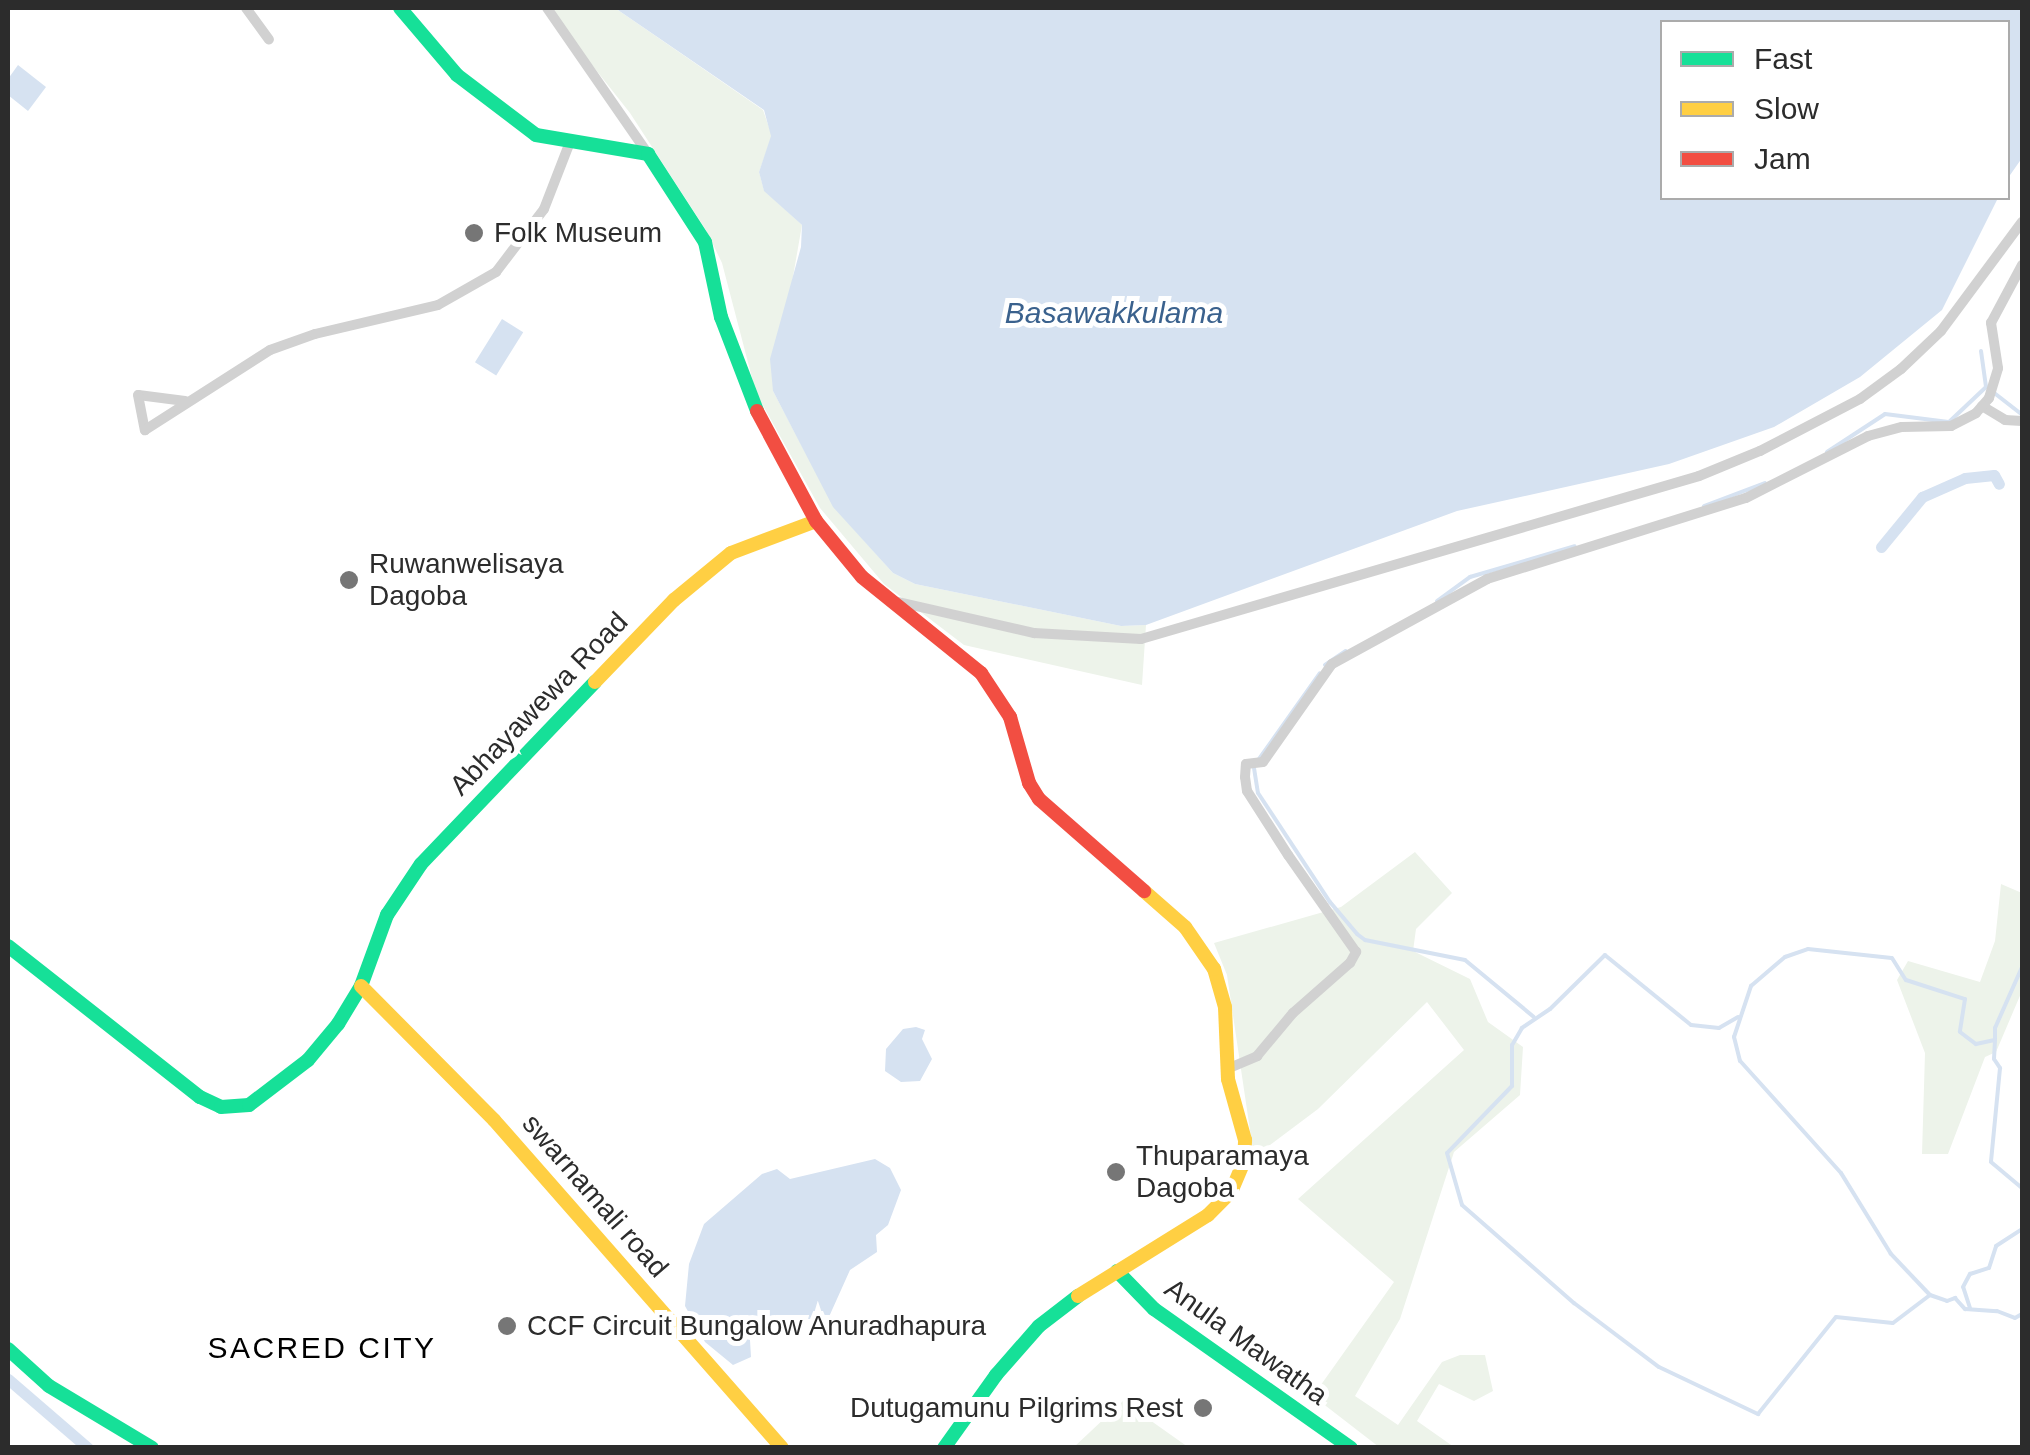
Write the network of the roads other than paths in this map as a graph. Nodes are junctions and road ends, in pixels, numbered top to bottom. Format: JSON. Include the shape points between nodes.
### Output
{"nodes":[{"id":1,"x":246,"y":8,"type":"edge"},
{"id":2,"x":400,"y":8,"type":"edge"},
{"id":3,"x":546,"y":8,"type":"edge"},
{"id":4,"x":269,"y":40,"type":"dead end"},
{"id":5,"x":570,"y":142,"type":"junction"},
{"id":6,"x":648,"y":154,"type":"junction"},
{"id":7,"x":2022,"y":222,"type":"edge"},
{"id":8,"x":2022,"y":265,"type":"edge"},
{"id":9,"x":185,"y":401,"type":"junction"},
{"id":10,"x":1982,"y":406,"type":"junction"},
{"id":11,"x":2022,"y":421,"type":"edge"},
{"id":12,"x":816,"y":520,"type":"junction"},
{"id":13,"x":888,"y":600,"type":"junction"},
{"id":14,"x":8,"y":946,"type":"edge"},
{"id":15,"x":361,"y":986,"type":"junction"},
{"id":16,"x":1226,"y":1069,"type":"junction"},
{"id":17,"x":1118,"y":1270,"type":"junction"},
{"id":18,"x":8,"y":1349,"type":"edge"},
{"id":19,"x":152,"y":1448,"type":"edge"},
{"id":20,"x":782,"y":1448,"type":"edge"},
{"id":21,"x":944,"y":1448,"type":"edge"},
{"id":22,"x":1351,"y":1448,"type":"edge"}],
"edges":[{"from":1,"to":4,"type":"street"},
{"from":2,"to":5,"type":"main road","via":[[476,92],[536,136]]},
{"from":3,"to":6,"type":"street"},
{"from":5,"to":6,"type":"main road"},
{"from":5,"to":9,"type":"street","via":[[544,209],[496,272],[438,305],[270,350]]},
{"from":6,"to":12,"type":"main road","via":[[705,242],[748,394]]},
{"from":7,"to":13,"type":"street","via":[[1940,331],[1901,369],[1860,399],[1699,476],[1141,639],[1034,633]]},
{"from":8,"to":10,"type":"street","via":[[1991,324],[1998,368]]},
{"from":9,"to":9,"type":"street","via":[[172,411],[145,430],[138,395]]},
{"from":10,"to":11,"type":"street","via":[[2005,420]]},
{"from":10,"to":16,"type":"street","via":[[1951,426],[1868,436],[1746,498],[1487,578],[1332,664],[1263,762],[1246,764],[1245,777],[1288,855],[1356,952],[1257,1056]]},
{"from":12,"to":13,"type":"main road"},
{"from":12,"to":15,"type":"main road","name":"Abhayawewa Road","via":[[731,553],[674,600],[421,864],[386,915]]},
{"from":13,"to":16,"type":"main road","via":[[981,673],[1010,718],[1029,783],[1045,806],[1199,942],[1224,1006]]},
{"from":14,"to":15,"type":"main road","name":"Abhayawewa Road","via":[[98,1021],[220,1107],[248,1104],[292,1074],[323,1044]]},
{"from":15,"to":20,"type":"main road","name":"swarnamali road","via":[[494,1120]]},
{"from":16,"to":17,"type":"main road","via":[[1245,1140],[1231,1192],[1208,1214]]},
{"from":17,"to":21,"type":"main road","via":[[1026,1340]]},
{"from":17,"to":22,"type":"main road","name":"Anula Mawatha","via":[[1154,1309]]},
{"from":18,"to":19,"type":"main road","via":[[59,1392]]}]}
